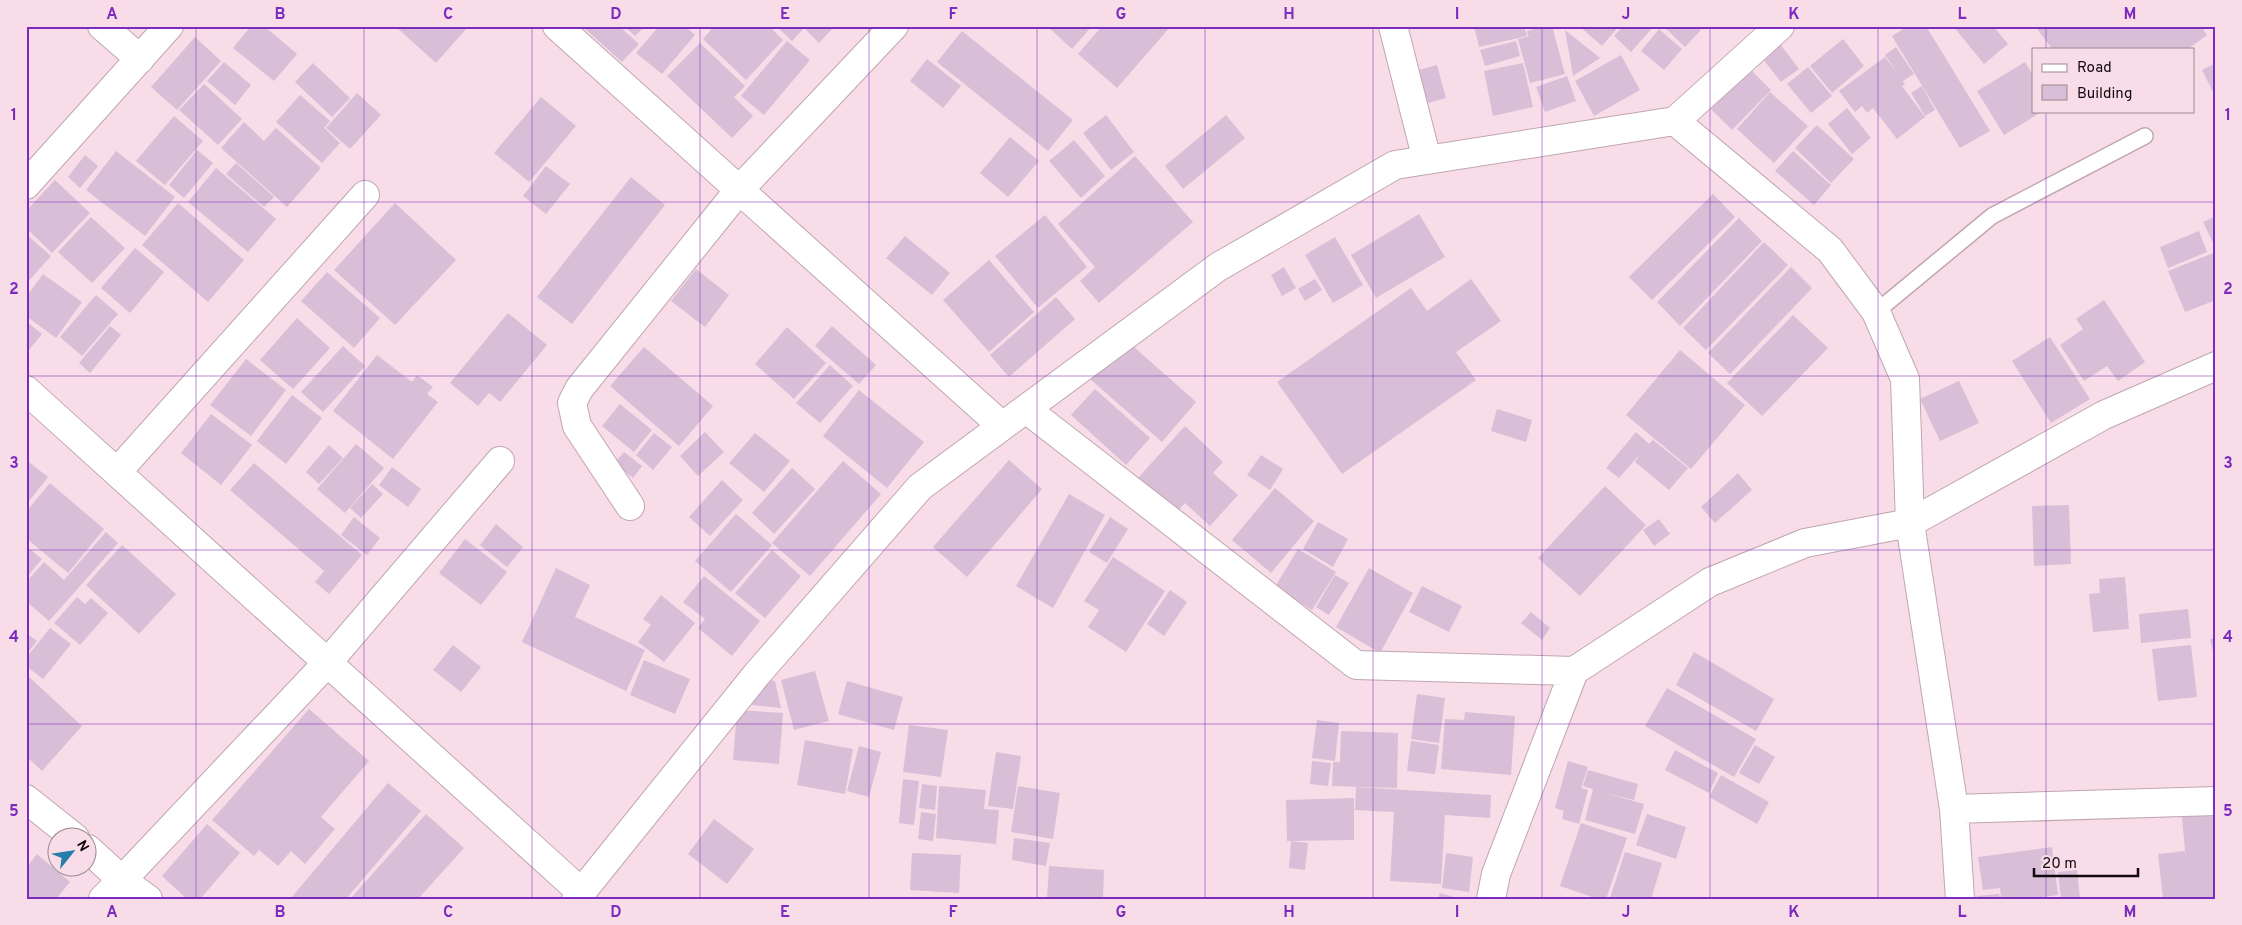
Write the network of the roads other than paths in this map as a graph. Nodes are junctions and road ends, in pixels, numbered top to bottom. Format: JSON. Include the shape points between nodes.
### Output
{"nodes":[{"id":1,"x":102,"y":26,"type":"edge"},
{"id":2,"x":169,"y":26,"type":"edge"},
{"id":3,"x":557,"y":26,"type":"edge"},
{"id":4,"x":894,"y":26,"type":"edge"},
{"id":5,"x":1393,"y":26,"type":"edge"},
{"id":6,"x":1780,"y":26,"type":"edge"},
{"id":7,"x":140,"y":59,"type":"junction"},
{"id":8,"x":1675,"y":121,"type":"junction"},
{"id":9,"x":2145,"y":136,"type":"dead end"},
{"id":10,"x":1427,"y":160,"type":"junction"},
{"id":11,"x":26,"y":185,"type":"edge"},
{"id":12,"x":739,"y":190,"type":"junction"},
{"id":13,"x":364,"y":195,"type":"dead end"},
{"id":14,"x":1876,"y":312,"type":"junction"},
{"id":15,"x":2216,"y":366,"type":"edge"},
{"id":16,"x":26,"y":390,"type":"edge"},
{"id":17,"x":1026,"y":409,"type":"junction"},
{"id":18,"x":1002,"y":426,"type":"junction"},
{"id":19,"x":500,"y":461,"type":"dead end"},
{"id":20,"x":117,"y":472,"type":"junction"},
{"id":21,"x":630,"y":506,"type":"dead end"},
{"id":22,"x":1910,"y":523,"type":"junction"},
{"id":23,"x":328,"y":662,"type":"junction"},
{"id":24,"x":1574,"y":670,"type":"junction"},
{"id":25,"x":26,"y":800,"type":"edge"},
{"id":26,"x":2216,"y":801,"type":"edge"},
{"id":27,"x":1954,"y":809,"type":"junction"},
{"id":28,"x":61,"y":828,"type":"edge"},
{"id":29,"x":98,"y":865,"type":"edge"},
{"id":30,"x":113,"y":889,"type":"edge"},
{"id":31,"x":582,"y":896,"type":"edge"},
{"id":32,"x":148,"y":899,"type":"edge"},
{"id":33,"x":1491,"y":899,"type":"edge"},
{"id":34,"x":1960,"y":899,"type":"edge"}],
"edges":[{"from":1,"to":7,"type":"street"},
{"from":2,"to":7,"type":"street"},
{"from":3,"to":12,"type":"street"},
{"from":4,"to":12,"type":"street"},
{"from":5,"to":10,"type":"street"},
{"from":6,"to":8,"type":"street"},
{"from":7,"to":11,"type":"street"},
{"from":8,"to":10,"type":"street"},
{"from":8,"to":14,"type":"street","via":[[1830,250]]},
{"from":9,"to":14,"type":"lane","via":[[1992,216]]},
{"from":10,"to":17,"type":"street","via":[[1395,165],[1218,267]]},
{"from":12,"to":18,"type":"street"},
{"from":12,"to":21,"type":"street","via":[[579,389],[572,403],[577,426]]},
{"from":13,"to":20,"type":"street"},
{"from":14,"to":22,"type":"street","via":[[1905,379]]},
{"from":15,"to":22,"type":"street","via":[[2104,415]]},
{"from":16,"to":20,"type":"street"},
{"from":17,"to":18,"type":"street"},
{"from":17,"to":24,"type":"street","via":[[1356,665]]},
{"from":18,"to":31,"type":"street","via":[[920,487],[757,674]]},
{"from":19,"to":23,"type":"street"},
{"from":20,"to":23,"type":"street"},
{"from":22,"to":24,"type":"street","via":[[1805,543],[1710,582]]},
{"from":22,"to":27,"type":"street"},
{"from":23,"to":30,"type":"street"},
{"from":23,"to":31,"type":"street"},
{"from":24,"to":33,"type":"street","via":[[1496,874]]},
{"from":25,"to":28,"type":"street"},
{"from":26,"to":27,"type":"street"},
{"from":27,"to":34,"type":"street"},
{"from":29,"to":30,"type":"street"},
{"from":30,"to":32,"type":"street"}]}
